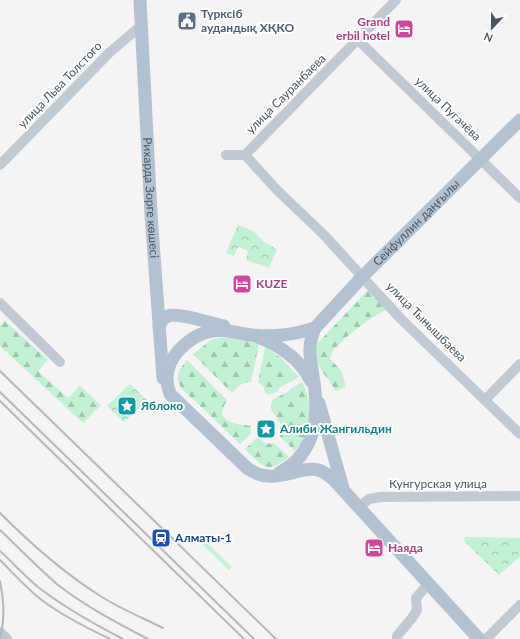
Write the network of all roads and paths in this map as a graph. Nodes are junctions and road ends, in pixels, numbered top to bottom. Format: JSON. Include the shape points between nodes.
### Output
{"nodes":[{"id":1,"x":140,"y":0,"type":"edge"},
{"id":2,"x":396,"y":0,"type":"edge"},
{"id":3,"x":142,"y":25,"type":"junction"},
{"id":4,"x":358,"y":40,"type":"junction"},
{"id":5,"x":520,"y":120,"type":"edge"},
{"id":6,"x":226,"y":155,"type":"dead end"},
{"id":7,"x":245,"y":155,"type":"junction"},
{"id":8,"x":481,"y":160,"type":"junction"},
{"id":9,"x":0,"y":164,"type":"edge"},
{"id":10,"x":520,"y":198,"type":"edge"},
{"id":11,"x":363,"y":276,"type":"junction"},
{"id":12,"x":156,"y":287,"type":"junction"},
{"id":13,"x":0,"y":303,"type":"edge"},
{"id":14,"x":190,"y":318,"type":"junction"},
{"id":15,"x":159,"y":328,"type":"junction"},
{"id":16,"x":315,"y":328,"type":"junction"},
{"id":17,"x":251,"y":335,"type":"junction"},
{"id":18,"x":60,"y":362,"type":"dead end"},
{"id":19,"x":520,"y":364,"type":"edge"},
{"id":20,"x":314,"y":389,"type":"junction"},
{"id":21,"x":170,"y":394,"type":"junction"},
{"id":22,"x":485,"y":400,"type":"junction"},
{"id":23,"x":520,"y":434,"type":"edge"},
{"id":24,"x":275,"y":476,"type":"junction"},
{"id":25,"x":344,"y":490,"type":"junction"},
{"id":26,"x":520,"y":496,"type":"edge"},
{"id":27,"x":359,"y":507,"type":"junction"},
{"id":28,"x":428,"y":584,"type":"junction"},
{"id":29,"x":520,"y":605,"type":"edge"},
{"id":30,"x":0,"y":632,"type":"edge"},
{"id":31,"x":7,"y":639,"type":"edge"},
{"id":32,"x":397,"y":639,"type":"edge"},
{"id":33,"x":479,"y":639,"type":"edge"},
{"id":34,"x":486,"y":639,"type":"edge"}],
"edges":[{"from":1,"to":3,"type":"main road","name":"Рихарда Зорге көшесі"},
{"from":2,"to":4,"type":"street","name":"улица Сауранбаева"},
{"from":3,"to":9,"type":"street","name":"улица Льва Толстого","via":[[110,52]]},
{"from":3,"to":12,"type":"main road","name":"Рихарда Зорге көшесі","via":[[145,121]]},
{"from":4,"to":7,"type":"street","name":"улица Сауранбаева"},
{"from":4,"to":8,"type":"street","name":"улица Пугачёва"},
{"from":5,"to":8,"type":"main road","name":"Сейфуллин даңғылы"},
{"from":6,"to":7,"type":"street"},
{"from":7,"to":11,"type":"street","name":"улица Тынышбаева"},
{"from":8,"to":10,"type":"street","name":"улица Пугачёва"},
{"from":8,"to":11,"type":"main road","name":"Сейфуллин даңғылы"},
{"from":11,"to":16,"type":"main road","name":"Сейфуллин даңғылы"},
{"from":11,"to":22,"type":"street","name":"улица Тынышбаева","via":[[401,319]]},
{"from":12,"to":14,"type":"main road","via":[[158,296],[166,307]]},
{"from":12,"to":15,"type":"main road","name":"Рихарда Зорге көшесі"},
{"from":13,"to":18,"type":"street"},
{"from":14,"to":15,"type":"main road","via":[[167,316]]},
{"from":14,"to":17,"type":"main road"},
{"from":15,"to":21,"type":"main road","name":"Рихарда Зорге көшесі","via":[[163,380]]},
{"from":16,"to":17,"type":"main road","via":[[290,335]]},
{"from":16,"to":20,"type":"main road","name":"Сейфуллин даңғылы","via":[[309,348]]},
{"from":17,"to":20,"type":"main road","via":[[270,342],[294,358],[305,370]]},
{"from":17,"to":21,"type":"main road","via":[[212,331],[197,336],[176,354],[168,369],[167,385]]},
{"from":19,"to":22,"type":"street"},
{"from":20,"to":24,"type":"main road","via":[[317,406],[308,444],[296,461]]},
{"from":20,"to":25,"type":"main road"},
{"from":21,"to":24,"type":"main road","via":[[247,468],[262,476]]},
{"from":22,"to":23,"type":"street","name":"улица Тынышбаева"},
{"from":24,"to":25,"type":"main road","via":[[318,470],[328,475]]},
{"from":25,"to":27,"type":"main road"},
{"from":26,"to":27,"type":"street","name":"Кунгурская улица","via":[[380,497],[369,499]]},
{"from":27,"to":28,"type":"main road"},
{"from":28,"to":32,"type":"street","via":[[416,598],[417,610]]},
{"from":28,"to":33,"type":"main road"},
{"from":29,"to":34,"type":"street"},
{"from":30,"to":31,"type":"street"}]}
